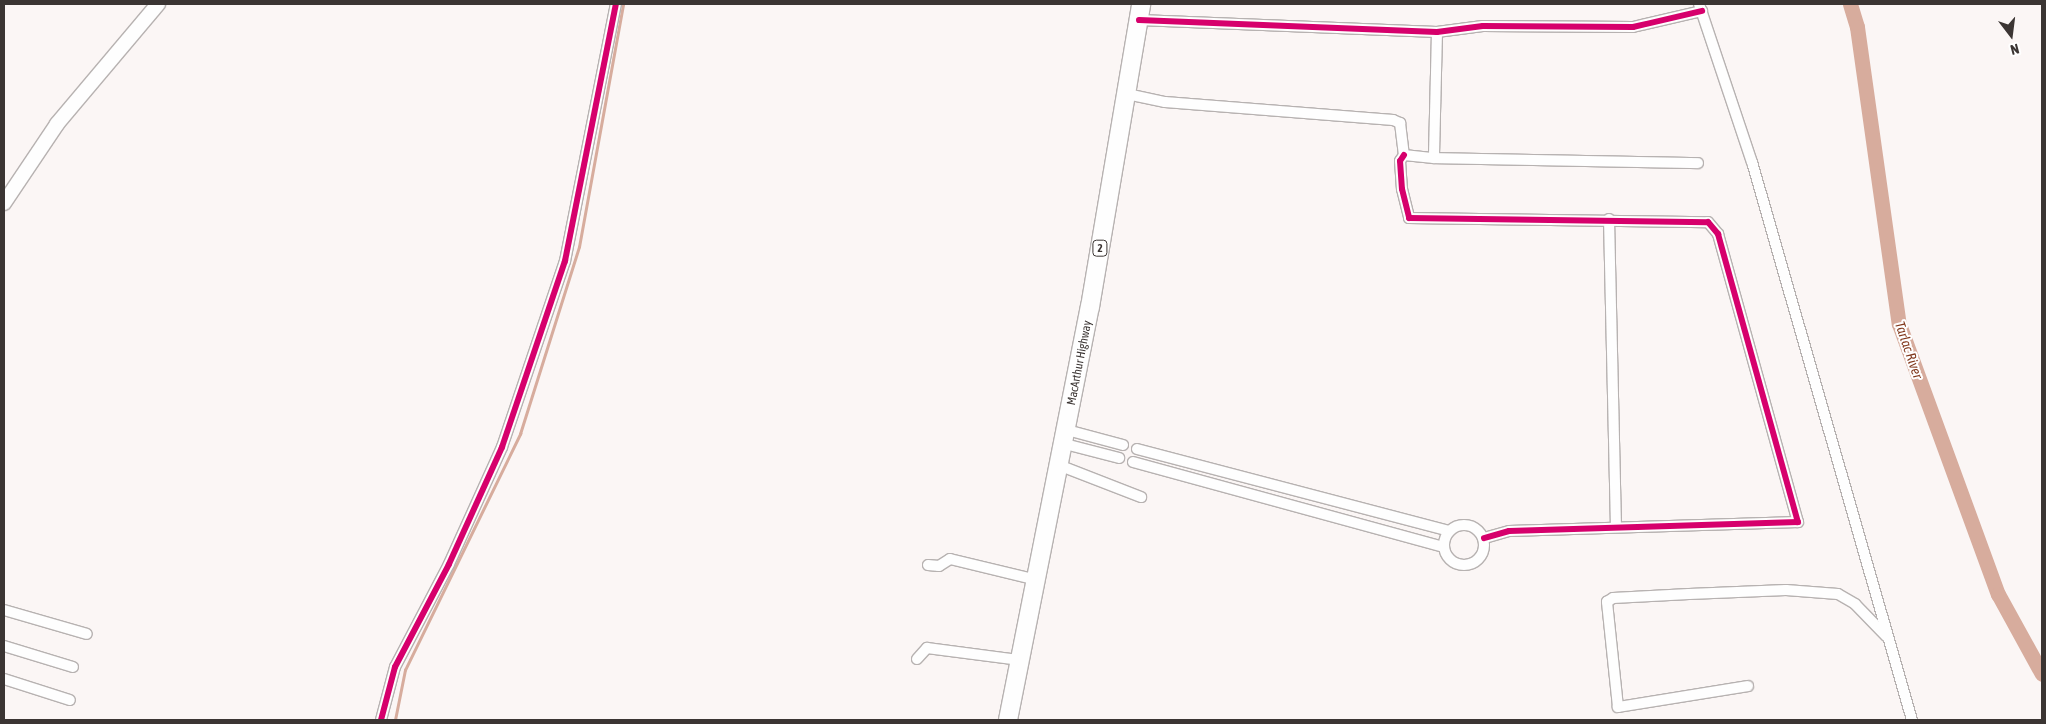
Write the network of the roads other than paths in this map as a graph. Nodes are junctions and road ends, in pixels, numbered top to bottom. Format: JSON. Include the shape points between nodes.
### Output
{"nodes":[{"id":1,"x":158,"y":4,"type":"edge"},
{"id":2,"x":616,"y":4,"type":"edge"},
{"id":3,"x":1701,"y":7,"type":"edge"},
{"id":4,"x":1140,"y":12,"type":"edge"},
{"id":5,"x":1437,"y":32,"type":"junction"},
{"id":6,"x":1128,"y":94,"type":"junction"},
{"id":7,"x":1404,"y":155,"type":"junction"},
{"id":8,"x":1434,"y":158,"type":"junction"},
{"id":9,"x":1698,"y":163,"type":"dead end"},
{"id":10,"x":4,"y":203,"type":"edge"},
{"id":11,"x":1608,"y":219,"type":"junction"},
{"id":12,"x":1066,"y":437,"type":"junction"},
{"id":13,"x":1123,"y":445,"type":"dead end"},
{"id":14,"x":1137,"y":449,"type":"dead end"},
{"id":15,"x":1119,"y":458,"type":"dead end"},
{"id":16,"x":1133,"y":462,"type":"dead end"},
{"id":17,"x":1061,"y":466,"type":"junction"},
{"id":18,"x":1217,"y":470,"type":"junction"},
{"id":19,"x":1215,"y":484,"type":"junction"},
{"id":20,"x":1290,"y":489,"type":"junction"},
{"id":21,"x":1140,"y":497,"type":"dead end"},
{"id":22,"x":1286,"y":504,"type":"junction"},
{"id":23,"x":1364,"y":509,"type":"junction"},
{"id":24,"x":1360,"y":524,"type":"junction"},
{"id":25,"x":1616,"y":527,"type":"junction"},
{"id":26,"x":1449,"y":531,"type":"junction"},
{"id":27,"x":1484,"y":538,"type":"junction"},
{"id":28,"x":1444,"y":547,"type":"junction"},
{"id":29,"x":928,"y":565,"type":"dead end"},
{"id":30,"x":1038,"y":580,"type":"junction"},
{"id":31,"x":4,"y":610,"type":"edge"},
{"id":32,"x":87,"y":634,"type":"dead end"},
{"id":33,"x":1888,"y":639,"type":"junction"},
{"id":34,"x":4,"y":646,"type":"edge"},
{"id":35,"x":917,"y":659,"type":"dead end"},
{"id":36,"x":1020,"y":660,"type":"junction"},
{"id":37,"x":73,"y":667,"type":"dead end"},
{"id":38,"x":4,"y":679,"type":"edge"},
{"id":39,"x":1748,"y":686,"type":"dead end"},
{"id":40,"x":70,"y":700,"type":"dead end"},
{"id":41,"x":382,"y":720,"type":"edge"},
{"id":42,"x":1008,"y":720,"type":"edge"},
{"id":43,"x":1912,"y":720,"type":"edge"}],
"edges":[{"from":1,"to":10,"type":"street","via":[[57,124]]},
{"from":2,"to":41,"type":"street","via":[[562,268],[502,447],[449,564],[395,667]]},
{"from":3,"to":5,"type":"street","via":[[1633,27],[1483,26]]},
{"from":3,"to":33,"type":"street","via":[[1752,162]]},
{"from":4,"to":5,"type":"street"},
{"from":4,"to":6,"type":"highway","name":"MacArthur Highway","number":"2"},
{"from":5,"to":8,"type":"street"},
{"from":6,"to":7,"type":"street","via":[[1165,102],[1393,120],[1400,123]]},
{"from":6,"to":12,"type":"highway","name":"MacArthur Highway","number":"2"},
{"from":7,"to":8,"type":"street"},
{"from":7,"to":11,"type":"street","via":[[1400,161],[1402,189],[1409,218]]},
{"from":8,"to":9,"type":"street"},
{"from":11,"to":25,"type":"street"},
{"from":11,"to":25,"type":"street","via":[[1694,219],[1708,222],[1718,234],[1798,522]]},
{"from":12,"to":13,"type":"street"},
{"from":12,"to":15,"type":"street"},
{"from":12,"to":17,"type":"highway","name":"MacArthur Highway","number":"2"},
{"from":14,"to":18,"type":"street"},
{"from":16,"to":19,"type":"street"},
{"from":17,"to":21,"type":"street"},
{"from":17,"to":30,"type":"highway","name":"MacArthur Highway","number":"2"},
{"from":18,"to":19,"type":"street"},
{"from":18,"to":20,"type":"street"},
{"from":19,"to":22,"type":"street"},
{"from":20,"to":22,"type":"street"},
{"from":20,"to":23,"type":"street"},
{"from":22,"to":24,"type":"street"},
{"from":23,"to":24,"type":"street"},
{"from":23,"to":26,"type":"street"},
{"from":24,"to":28,"type":"street"},
{"from":25,"to":27,"type":"street","via":[[1509,530]]},
{"from":26,"to":27,"type":"street","via":[[1468,525]]},
{"from":26,"to":28,"type":"street"},
{"from":27,"to":28,"type":"street","via":[[1481,557],[1473,564],[1462,566],[1451,562]]},
{"from":29,"to":30,"type":"street","via":[[939,566],[950,559]]},
{"from":30,"to":36,"type":"highway","name":"MacArthur Highway","number":"2"},
{"from":31,"to":32,"type":"street"},
{"from":33,"to":39,"type":"street","via":[[1855,604],[1838,594],[1786,590],[1613,598],[1607,602],[1618,707]]},
{"from":33,"to":43,"type":"street"},
{"from":34,"to":37,"type":"street"},
{"from":35,"to":36,"type":"street","via":[[927,648]]},
{"from":36,"to":42,"type":"highway","name":"MacArthur Highway","number":"2"},
{"from":38,"to":40,"type":"street"}]}
